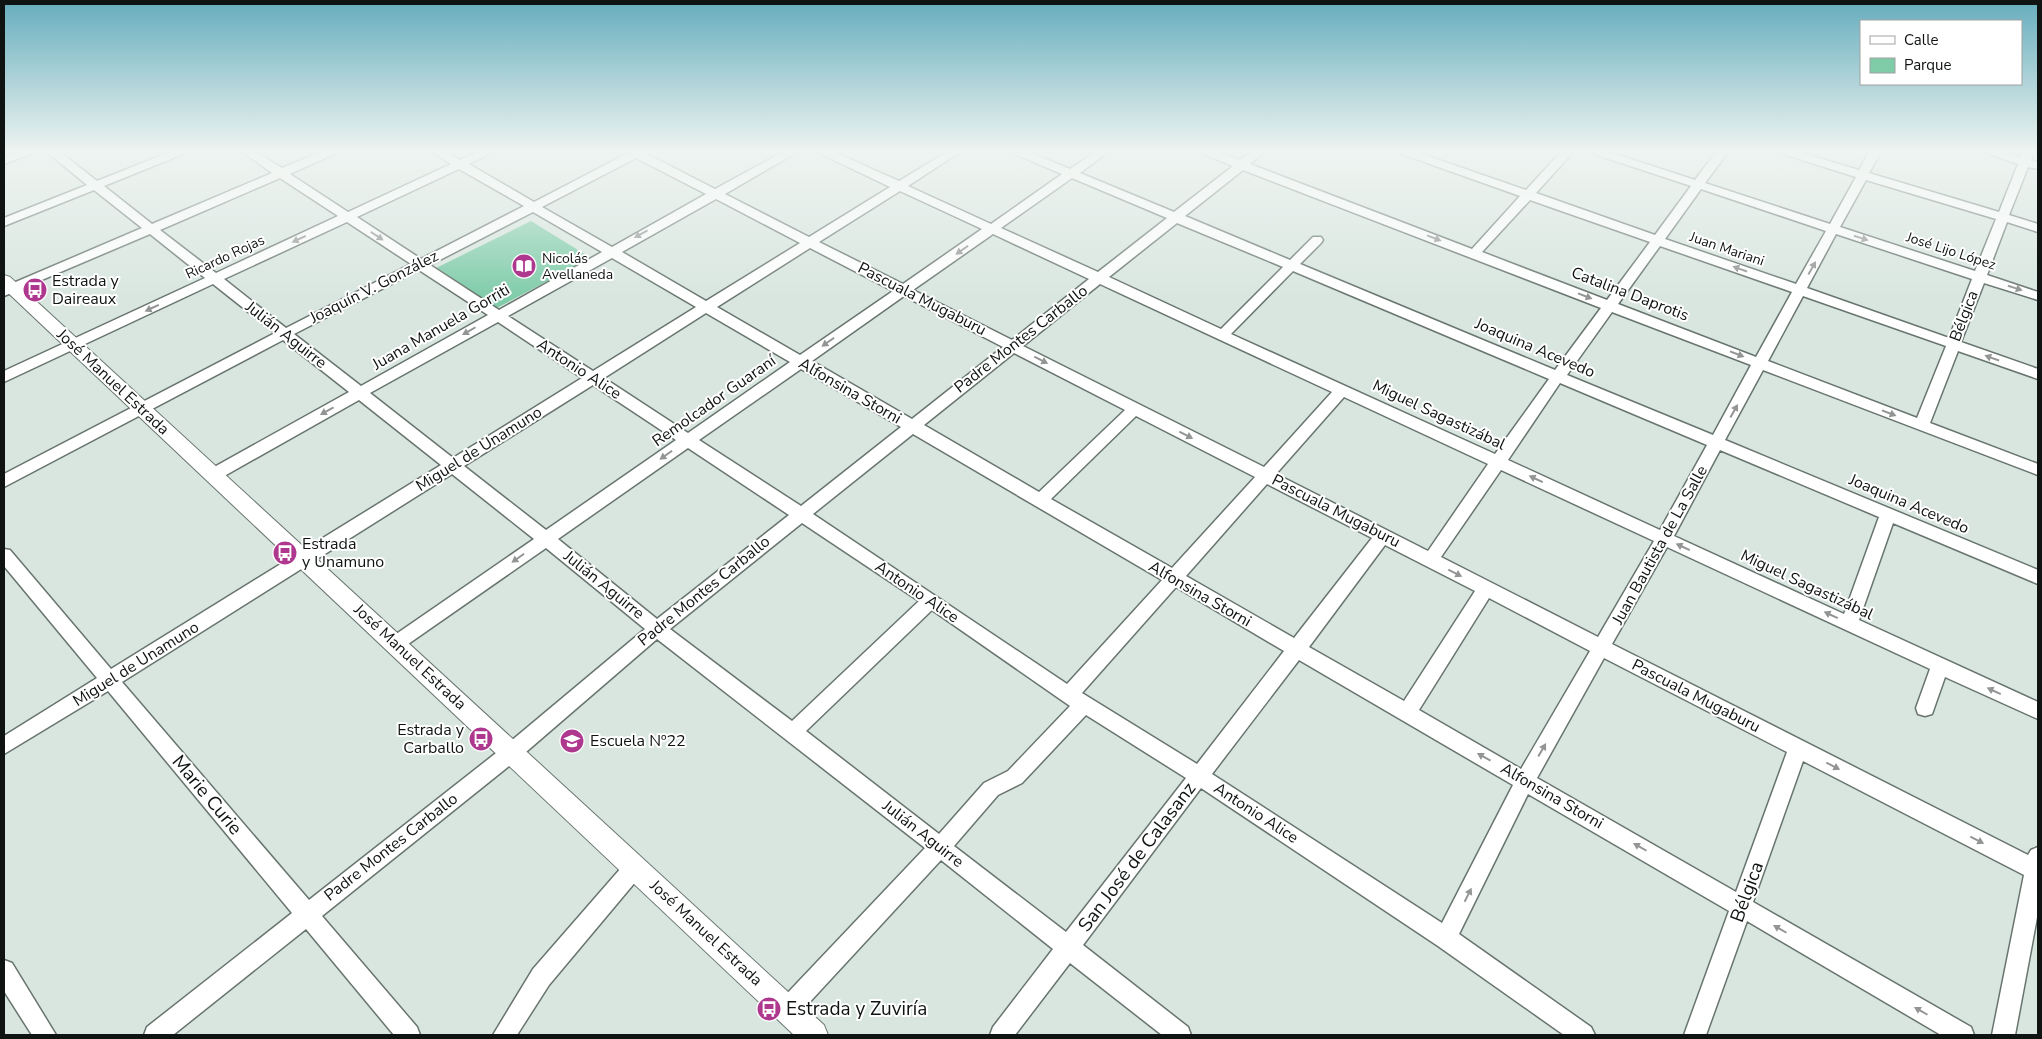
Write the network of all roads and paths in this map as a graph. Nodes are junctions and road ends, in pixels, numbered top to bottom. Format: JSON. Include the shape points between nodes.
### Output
{"nodes":[{"id":1,"x":57,"y":200,"type":"edge"},
{"id":2,"x":115,"y":200,"type":"edge"},
{"id":3,"x":217,"y":200,"type":"edge"},
{"id":4,"x":323,"y":200,"type":"edge"},
{"id":5,"x":380,"y":200,"type":"edge"},
{"id":6,"x":524,"y":200,"type":"edge"},
{"id":7,"x":544,"y":200,"type":"edge"},
{"id":8,"x":702,"y":200,"type":"edge"},
{"id":9,"x":731,"y":200,"type":"edge"},
{"id":10,"x":876,"y":200,"type":"edge"},
{"id":11,"x":931,"y":200,"type":"edge"},
{"id":12,"x":1032,"y":200,"type":"edge"},
{"id":13,"x":1137,"y":200,"type":"edge"},
{"id":14,"x":1197,"y":200,"type":"edge"},
{"id":15,"x":1336,"y":200,"type":"edge"},
{"id":16,"x":1523,"y":200,"type":"edge"},
{"id":17,"x":1544,"y":200,"type":"edge"},
{"id":18,"x":1686,"y":200,"type":"edge"},
{"id":19,"x":1747,"y":200,"type":"edge"},
{"id":20,"x":1848,"y":200,"type":"edge"},
{"id":21,"x":1946,"y":200,"type":"edge"},
{"id":22,"x":2010,"y":200,"type":"edge"},
{"id":23,"x":534,"y":206,"type":"junction"},
{"id":24,"x":346,"y":216,"type":"junction"},
{"id":25,"x":1176,"y":217,"type":"junction"},
{"id":26,"x":2003,"y":218,"type":"junction"},
{"id":27,"x":4,"y":222,"type":"edge"},
{"id":28,"x":992,"y":228,"type":"junction"},
{"id":29,"x":2038,"y":228,"type":"edge"},
{"id":30,"x":151,"y":229,"type":"junction"},
{"id":31,"x":1833,"y":229,"type":"junction"},
{"id":32,"x":1317,"y":240,"type":"dead end"},
{"id":33,"x":1658,"y":240,"type":"junction"},
{"id":34,"x":811,"y":242,"type":"junction"},
{"id":35,"x":610,"y":251,"type":"junction"},
{"id":36,"x":1474,"y":254,"type":"junction"},
{"id":37,"x":419,"y":264,"type":"junction"},
{"id":38,"x":1292,"y":266,"type":"junction"},
{"id":39,"x":1980,"y":276,"type":"junction"},
{"id":40,"x":1099,"y":278,"type":"junction"},
{"id":41,"x":214,"y":279,"type":"junction"},
{"id":42,"x":7,"y":287,"type":"edge"},
{"id":43,"x":904,"y":290,"type":"junction"},
{"id":44,"x":1800,"y":290,"type":"junction"},
{"id":45,"x":2038,"y":296,"type":"edge"},
{"id":46,"x":1610,"y":306,"type":"junction"},
{"id":47,"x":706,"y":307,"type":"junction"},
{"id":48,"x":497,"y":315,"type":"junction"},
{"id":49,"x":284,"y":334,"type":"junction"},
{"id":50,"x":1222,"y":335,"type":"junction"},
{"id":51,"x":73,"y":344,"type":"junction"},
{"id":52,"x":1953,"y":344,"type":"junction"},
{"id":53,"x":1013,"y":346,"type":"junction"},
{"id":54,"x":800,"y":362,"type":"junction"},
{"id":55,"x":1760,"y":363,"type":"junction"},
{"id":56,"x":2038,"y":374,"type":"edge"},
{"id":57,"x":4,"y":376,"type":"edge"},
{"id":58,"x":1558,"y":376,"type":"junction"},
{"id":59,"x":593,"y":378,"type":"junction"},
{"id":60,"x":1342,"y":390,"type":"junction"},
{"id":61,"x":360,"y":393,"type":"junction"},
{"id":62,"x":140,"y":408,"type":"junction"},
{"id":63,"x":1135,"y":408,"type":"junction"},
{"id":64,"x":1922,"y":425,"type":"junction"},
{"id":65,"x":911,"y":426,"type":"junction"},
{"id":66,"x":688,"y":440,"type":"junction"},
{"id":67,"x":1716,"y":443,"type":"junction"},
{"id":68,"x":1500,"y":462,"type":"junction"},
{"id":69,"x":453,"y":465,"type":"junction"},
{"id":70,"x":2038,"y":470,"type":"edge"},
{"id":71,"x":214,"y":475,"type":"junction"},
{"id":72,"x":1266,"y":476,"type":"junction"},
{"id":73,"x":4,"y":481,"type":"edge"},
{"id":74,"x":1039,"y":501,"type":"junction"},
{"id":75,"x":800,"y":514,"type":"junction"},
{"id":76,"x":1888,"y":514,"type":"junction"},
{"id":77,"x":1383,"y":536,"type":"junction"},
{"id":78,"x":1664,"y":538,"type":"junction"},
{"id":79,"x":546,"y":539,"type":"junction"},
{"id":80,"x":4,"y":554,"type":"edge"},
{"id":81,"x":304,"y":559,"type":"junction"},
{"id":82,"x":1430,"y":560,"type":"junction"},
{"id":83,"x":2038,"y":577,"type":"edge"},
{"id":84,"x":1174,"y":579,"type":"junction"},
{"id":85,"x":1486,"y":589,"type":"junction"},
{"id":86,"x":930,"y":600,"type":"junction"},
{"id":87,"x":1849,"y":624,"type":"junction"},
{"id":88,"x":657,"y":629,"type":"junction"},
{"id":89,"x":395,"y":644,"type":"junction"},
{"id":90,"x":1602,"y":648,"type":"junction"},
{"id":91,"x":1296,"y":650,"type":"junction"},
{"id":92,"x":1940,"y":666,"type":"junction"},
{"id":93,"x":110,"y":680,"type":"junction"},
{"id":94,"x":1077,"y":699,"type":"junction"},
{"id":95,"x":1925,"y":708,"type":"dead end"},
{"id":96,"x":2038,"y":711,"type":"edge"},
{"id":97,"x":1406,"y":714,"type":"junction"},
{"id":98,"x":792,"y":732,"type":"junction"},
{"id":99,"x":4,"y":746,"type":"edge"},
{"id":100,"x":1798,"y":748,"type":"junction"},
{"id":101,"x":512,"y":752,"type":"junction"},
{"id":102,"x":1199,"y":776,"type":"junction"},
{"id":103,"x":1525,"y":780,"type":"junction"},
{"id":104,"x":940,"y":847,"type":"junction"},
{"id":105,"x":2037,"y":866,"type":"edge"},
{"id":106,"x":635,"y":867,"type":"junction"},
{"id":107,"x":1742,"y":906,"type":"junction"},
{"id":108,"x":307,"y":914,"type":"junction"},
{"id":109,"x":1446,"y":938,"type":"junction"},
{"id":110,"x":1068,"y":947,"type":"junction"},
{"id":111,"x":4,"y":970,"type":"edge"},
{"id":112,"x":787,"y":1010,"type":"junction"},
{"id":113,"x":45,"y":1035,"type":"edge"},
{"id":114,"x":155,"y":1035,"type":"edge"},
{"id":115,"x":410,"y":1035,"type":"edge"},
{"id":116,"x":504,"y":1035,"type":"edge"},
{"id":117,"x":814,"y":1035,"type":"edge"},
{"id":118,"x":1000,"y":1035,"type":"edge"},
{"id":119,"x":1180,"y":1035,"type":"edge"},
{"id":120,"x":1583,"y":1035,"type":"edge"},
{"id":121,"x":1695,"y":1035,"type":"edge"},
{"id":122,"x":1963,"y":1035,"type":"edge"},
{"id":123,"x":2004,"y":1035,"type":"edge"}],
"edges":[{"from":1,"to":27,"type":"street"},
{"from":2,"to":30,"type":"street","name":"Julián Aguirre"},
{"from":3,"to":30,"type":"street"},
{"from":4,"to":24,"type":"street","name":"Antonio Alice"},
{"from":5,"to":24,"type":"street","name":"Ricardo Rojas"},
{"from":6,"to":23,"type":"street","name":"Alfonsina Storni"},
{"from":7,"to":23,"type":"street","name":"Joaquín V. González"},
{"from":8,"to":35,"type":"street","name":"Juana Manuela Gorriti","one_way":true},
{"from":9,"to":34,"type":"street","name":"Pascuala Mugaburu"},
{"from":10,"to":34,"type":"street","name":"Miguel de Unamuno"},
{"from":11,"to":28,"type":"street","name":"Miguel Sagastizábal"},
{"from":12,"to":28,"type":"street","name":"Remolcador Guaraní"},
{"from":13,"to":25,"type":"street","name":"Joaquina Acevedo"},
{"from":14,"to":25,"type":"street","name":"Padre Montes Carballo"},
{"from":15,"to":36,"type":"street","name":"Catalina Daprotis","one_way":true},
{"from":16,"to":36,"type":"street"},
{"from":17,"to":33,"type":"street","name":"Juan Mariani"},
{"from":18,"to":33,"type":"street"},
{"from":19,"to":31,"type":"street","name":"José Lijo López"},
{"from":20,"to":31,"type":"street","name":"Juan Bautista de La Salle"},
{"from":21,"to":26,"type":"street"},
{"from":22,"to":26,"type":"street","name":"Bélgica"},
{"from":23,"to":35,"type":"street","name":"Alfonsina Storni"},
{"from":23,"to":37,"type":"street","name":"Joaquín V. González"},
{"from":24,"to":37,"type":"street","name":"Antonio Alice","one_way":true},
{"from":24,"to":41,"type":"street","name":"Ricardo Rojas","one_way":true},
{"from":25,"to":38,"type":"street","name":"Joaquina Acevedo"},
{"from":25,"to":40,"type":"street","name":"Padre Montes Carballo"},
{"from":26,"to":29,"type":"street"},
{"from":26,"to":39,"type":"street","name":"Bélgica"},
{"from":28,"to":40,"type":"street","name":"Miguel Sagastizábal"},
{"from":28,"to":43,"type":"street","name":"Remolcador Guaraní","one_way":true},
{"from":30,"to":41,"type":"street","name":"Julián Aguirre"},
{"from":30,"to":42,"type":"street"},
{"from":31,"to":39,"type":"street","name":"José Lijo López","one_way":true},
{"from":44,"to":31,"type":"street","name":"Juan Bautista de La Salle","one_way":true},
{"from":32,"to":38,"type":"street"},
{"from":44,"to":33,"type":"street","name":"Juan Mariani","one_way":true},
{"from":33,"to":46,"type":"street"},
{"from":34,"to":43,"type":"street","name":"Pascuala Mugaburu"},
{"from":34,"to":47,"type":"street","name":"Miguel de Unamuno"},
{"from":35,"to":47,"type":"street","name":"Alfonsina Storni"},
{"from":35,"to":48,"type":"street","name":"Juana Manuela Gorriti"},
{"from":36,"to":46,"type":"street","name":"Catalina Daprotis","one_way":true},
{"from":37,"to":48,"type":"street","name":"Antonio Alice"},
{"from":37,"to":49,"type":"street","name":"Joaquín V. González"},
{"from":38,"to":50,"type":"street"},
{"from":38,"to":58,"type":"street","name":"Joaquina Acevedo"},
{"from":39,"to":45,"type":"street","name":"José Lijo López","one_way":true},
{"from":39,"to":52,"type":"street","name":"Bélgica"},
{"from":40,"to":50,"type":"street","name":"Miguel Sagastizábal"},
{"from":40,"to":53,"type":"street","name":"Padre Montes Carballo"},
{"from":41,"to":49,"type":"street","name":"Julián Aguirre"},
{"from":41,"to":51,"type":"street","name":"Ricardo Rojas","one_way":true},
{"from":42,"to":51,"type":"main road","name":"José Manuel Estrada"},
{"from":43,"to":53,"type":"street","name":"Pascuala Mugaburu"},
{"from":43,"to":54,"type":"street","name":"Remolcador Guaraní","one_way":true},
{"from":44,"to":52,"type":"street","name":"Juan Mariani"},
{"from":44,"to":55,"type":"street","name":"Juan Bautista de La Salle"},
{"from":46,"to":55,"type":"street","name":"Catalina Daprotis","one_way":true},
{"from":46,"to":58,"type":"street"},
{"from":47,"to":54,"type":"street","name":"Alfonsina Storni"},
{"from":47,"to":59,"type":"street","name":"Miguel de Unamuno"},
{"from":48,"to":59,"type":"street","name":"Antonio Alice"},
{"from":48,"to":61,"type":"street","name":"Juana Manuela Gorriti","one_way":true},
{"from":49,"to":61,"type":"street","name":"Julián Aguirre"},
{"from":49,"to":62,"type":"street","name":"Joaquín V. González"},
{"from":50,"to":60,"type":"street","name":"Miguel Sagastizábal"},
{"from":51,"to":57,"type":"street","name":"Ricardo Rojas"},
{"from":51,"to":62,"type":"main road","name":"José Manuel Estrada"},
{"from":56,"to":52,"type":"street","name":"Juan Mariani","one_way":true},
{"from":52,"to":64,"type":"street","name":"Bélgica"},
{"from":53,"to":63,"type":"street","name":"Pascuala Mugaburu","one_way":true},
{"from":53,"to":65,"type":"street","name":"Padre Montes Carballo"},
{"from":54,"to":65,"type":"street","name":"Alfonsina Storni"},
{"from":54,"to":66,"type":"street","name":"Remolcador Guaraní"},
{"from":55,"to":64,"type":"street","name":"Catalina Daprotis","one_way":true},
{"from":67,"to":55,"type":"street","name":"Juan Bautista de La Salle","one_way":true},
{"from":58,"to":67,"type":"street","name":"Joaquina Acevedo"},
{"from":58,"to":68,"type":"street"},
{"from":59,"to":66,"type":"street","name":"Antonio Alice"},
{"from":59,"to":69,"type":"street","name":"Miguel de Unamuno"},
{"from":60,"to":68,"type":"street","name":"Miguel Sagastizábal"},
{"from":60,"to":72,"type":"street"},
{"from":61,"to":69,"type":"street","name":"Julián Aguirre"},
{"from":61,"to":71,"type":"street","name":"Juana Manuela Gorriti","one_way":true},
{"from":62,"to":71,"type":"main road","name":"José Manuel Estrada"},
{"from":62,"to":73,"type":"street","name":"Joaquín V. González"},
{"from":63,"to":72,"type":"street","name":"Pascuala Mugaburu","one_way":true},
{"from":63,"to":74,"type":"street"},
{"from":64,"to":70,"type":"street","name":"Catalina Daprotis"},
{"from":65,"to":74,"type":"street","name":"Alfonsina Storni"},
{"from":65,"to":75,"type":"street","name":"Padre Montes Carballo"},
{"from":66,"to":75,"type":"street","name":"Antonio Alice"},
{"from":66,"to":79,"type":"street","name":"Remolcador Guaraní","one_way":true},
{"from":67,"to":76,"type":"street","name":"Joaquina Acevedo"},
{"from":67,"to":78,"type":"street","name":"Juan Bautista de La Salle"},
{"from":78,"to":68,"type":"street","name":"Miguel Sagastizábal","one_way":true},
{"from":68,"to":82,"type":"street"},
{"from":69,"to":79,"type":"street","name":"Julián Aguirre"},
{"from":69,"to":81,"type":"street","name":"Miguel de Unamuno"},
{"from":71,"to":81,"type":"main road","name":"José Manuel Estrada"},
{"from":72,"to":77,"type":"street","name":"Pascuala Mugaburu"},
{"from":72,"to":84,"type":"street"},
{"from":74,"to":84,"type":"street","name":"Alfonsina Storni"},
{"from":75,"to":86,"type":"street","name":"Antonio Alice"},
{"from":75,"to":88,"type":"street","name":"Padre Montes Carballo"},
{"from":76,"to":83,"type":"street","name":"Joaquina Acevedo"},
{"from":76,"to":87,"type":"street"},
{"from":77,"to":82,"type":"street","name":"Pascuala Mugaburu"},
{"from":77,"to":91,"type":"street","name":"San José de Calasanz"},
{"from":87,"to":78,"type":"street","name":"Miguel Sagastizábal","one_way":true},
{"from":78,"to":90,"type":"street","name":"Juan Bautista de La Salle"},
{"from":79,"to":88,"type":"street","name":"Julián Aguirre"},
{"from":79,"to":89,"type":"street","name":"Remolcador Guaraní","one_way":true},
{"from":80,"to":93,"type":"street","name":"Marie Curie"},
{"from":81,"to":89,"type":"main road","name":"José Manuel Estrada"},
{"from":81,"to":93,"type":"street","name":"Miguel de Unamuno"},
{"from":82,"to":85,"type":"street","name":"Pascuala Mugaburu","one_way":true},
{"from":84,"to":91,"type":"street","name":"Alfonsina Storni"},
{"from":84,"to":94,"type":"street"},
{"from":85,"to":90,"type":"street","name":"Pascuala Mugaburu"},
{"from":85,"to":97,"type":"street"},
{"from":86,"to":94,"type":"street","name":"Antonio Alice"},
{"from":86,"to":98,"type":"street"},
{"from":87,"to":92,"type":"street","name":"Miguel Sagastizábal"},
{"from":88,"to":98,"type":"street","name":"Julián Aguirre"},
{"from":88,"to":101,"type":"street","name":"Padre Montes Carballo"},
{"from":89,"to":101,"type":"main road","name":"José Manuel Estrada"},
{"from":90,"to":100,"type":"street","name":"Pascuala Mugaburu"},
{"from":103,"to":90,"type":"street","name":"Juan Bautista de La Salle","one_way":true},
{"from":91,"to":97,"type":"street","name":"Alfonsina Storni"},
{"from":91,"to":102,"type":"street","name":"San José de Calasanz"},
{"from":92,"to":95,"type":"street"},
{"from":96,"to":92,"type":"street","name":"Miguel Sagastizábal","one_way":true},
{"from":93,"to":99,"type":"street","name":"Miguel de Unamuno"},
{"from":93,"to":108,"type":"street","name":"Marie Curie"},
{"from":94,"to":102,"type":"street","name":"Antonio Alice"},
{"from":94,"to":104,"type":"street","via":[[1015,777],[991,788]]},
{"from":103,"to":97,"type":"street","name":"Alfonsina Storni","one_way":true},
{"from":98,"to":104,"type":"street","name":"Julián Aguirre"},
{"from":100,"to":105,"type":"street","name":"Pascuala Mugaburu","one_way":true},
{"from":100,"to":107,"type":"street","name":"Bélgica"},
{"from":101,"to":106,"type":"main road","name":"José Manuel Estrada"},
{"from":101,"to":108,"type":"street","name":"Padre Montes Carballo"},
{"from":102,"to":109,"type":"street","name":"Antonio Alice"},
{"from":102,"to":110,"type":"street","name":"San José de Calasanz"},
{"from":107,"to":103,"type":"street","name":"Alfonsina Storni","one_way":true},
{"from":109,"to":103,"type":"street","name":"Juan Bautista de La Salle","one_way":true},
{"from":104,"to":110,"type":"street","name":"Julián Aguirre"},
{"from":104,"to":112,"type":"street"},
{"from":105,"to":123,"type":"street"},
{"from":106,"to":112,"type":"main road","name":"José Manuel Estrada"},
{"from":106,"to":116,"type":"street","via":[[541,977]]},
{"from":107,"to":121,"type":"street","name":"Bélgica"},
{"from":122,"to":107,"type":"street","name":"Alfonsina Storni","one_way":true},
{"from":108,"to":114,"type":"street","name":"Padre Montes Carballo"},
{"from":108,"to":115,"type":"street","name":"Marie Curie"},
{"from":109,"to":120,"type":"street","name":"Antonio Alice"},
{"from":110,"to":118,"type":"street","name":"San José de Calasanz"},
{"from":110,"to":119,"type":"street","name":"Julián Aguirre"},
{"from":111,"to":113,"type":"street"},
{"from":112,"to":117,"type":"main road","name":"José Manuel Estrada"}]}
